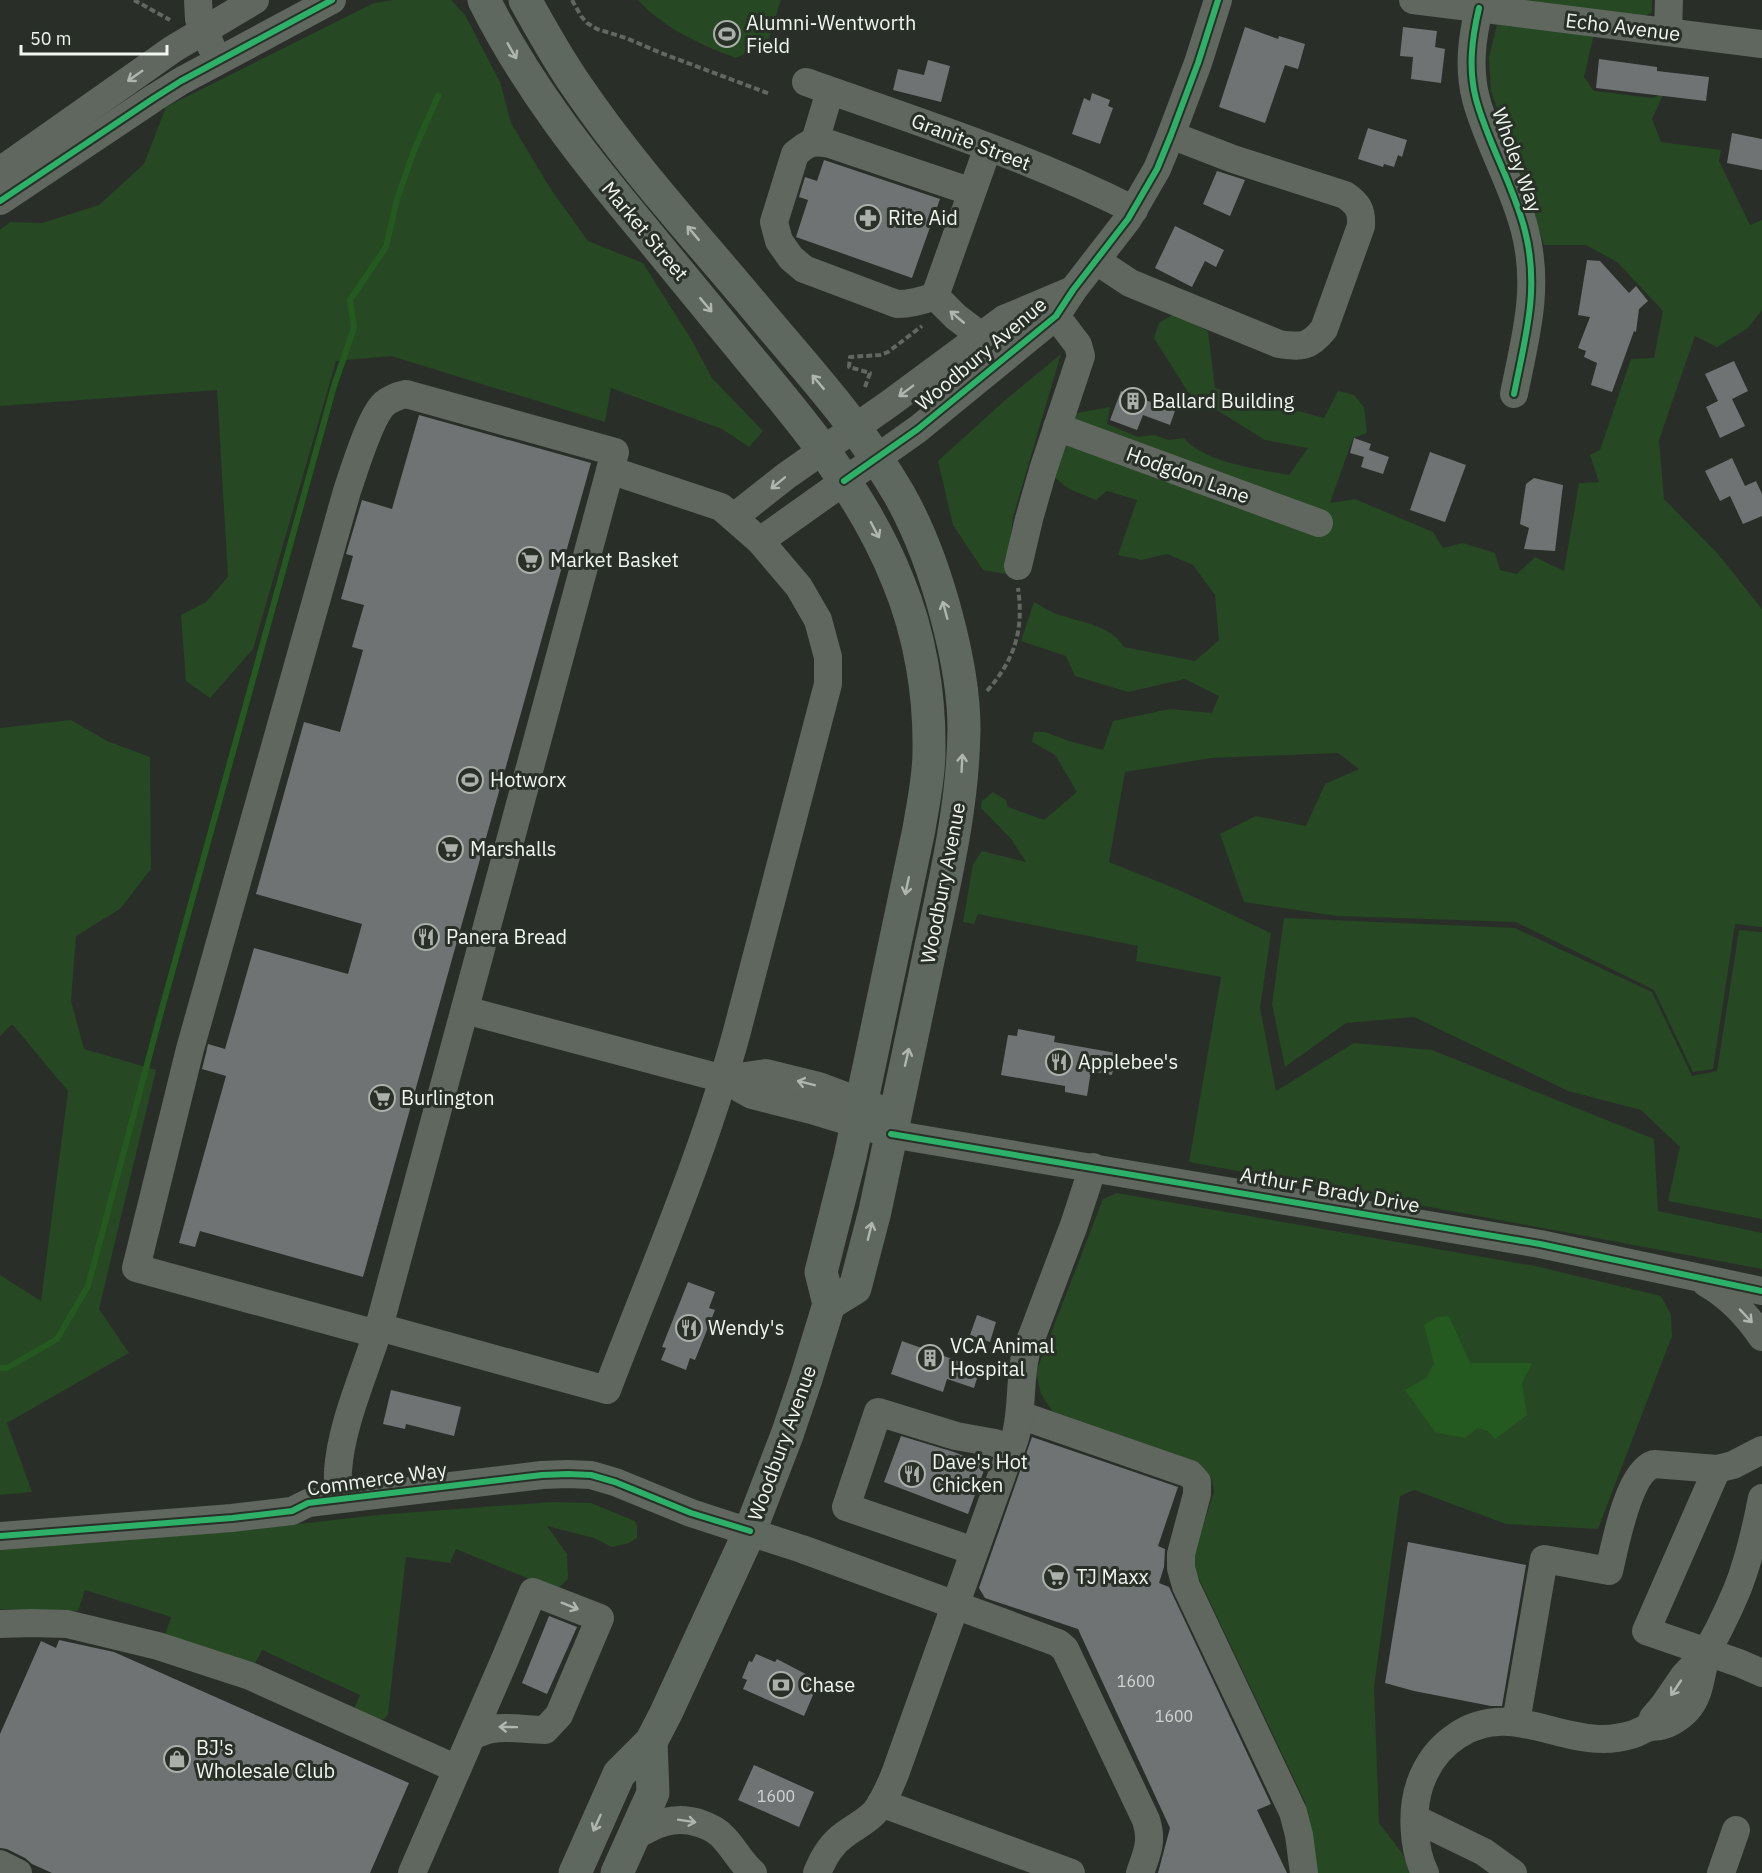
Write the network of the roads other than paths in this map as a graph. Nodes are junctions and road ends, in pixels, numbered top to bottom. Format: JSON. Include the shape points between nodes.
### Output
{"nodes":[{"id":1,"x":198,"y":0,"type":"edge"},
{"id":2,"x":255,"y":0,"type":"edge"},
{"id":3,"x":332,"y":0,"type":"edge"},
{"id":4,"x":484,"y":0,"type":"edge"},
{"id":5,"x":525,"y":0,"type":"edge"},
{"id":6,"x":1218,"y":0,"type":"edge"},
{"id":7,"x":1413,"y":0,"type":"edge"},
{"id":8,"x":1669,"y":0,"type":"edge"},
{"id":9,"x":1479,"y":8,"type":"junction"},
{"id":10,"x":203,"y":31,"type":"junction"},
{"id":11,"x":1668,"y":32,"type":"junction"},
{"id":12,"x":1762,"y":44,"type":"edge"},
{"id":13,"x":219,"y":61,"type":"junction"},
{"id":14,"x":1171,"y":135,"type":"junction"},
{"id":15,"x":814,"y":141,"type":"junction"},
{"id":16,"x":988,"y":147,"type":"junction"},
{"id":17,"x":0,"y":171,"type":"edge"},
{"id":18,"x":972,"y":192,"type":"junction"},
{"id":19,"x":0,"y":201,"type":"edge"},
{"id":20,"x":1134,"y":210,"type":"junction"},
{"id":21,"x":1097,"y":261,"type":"junction"},
{"id":22,"x":1072,"y":290,"type":"junction"},
{"id":23,"x":928,"y":298,"type":"junction"},
{"id":24,"x":1056,"y":316,"type":"junction"},
{"id":25,"x":981,"y":336,"type":"junction"},
{"id":26,"x":1514,"y":394,"type":"dead end"},
{"id":27,"x":1057,"y":427,"type":"junction"},
{"id":28,"x":855,"y":428,"type":"junction"},
{"id":29,"x":823,"y":451,"type":"junction"},
{"id":30,"x":876,"y":458,"type":"junction"},
{"id":31,"x":610,"y":470,"type":"junction"},
{"id":32,"x":844,"y":481,"type":"junction"},
{"id":33,"x":734,"y":517,"type":"junction"},
{"id":34,"x":1319,"y":523,"type":"dead end"},
{"id":35,"x":760,"y":541,"type":"junction"},
{"id":36,"x":1018,"y":566,"type":"road end"},
{"id":37,"x":465,"y":1010,"type":"junction"},
{"id":38,"x":724,"y":1079,"type":"junction"},
{"id":39,"x":859,"y":1113,"type":"junction"},
{"id":40,"x":893,"y":1124,"type":"junction"},
{"id":41,"x":1093,"y":1167,"type":"junction"},
{"id":42,"x":1691,"y":1275,"type":"junction"},
{"id":43,"x":1762,"y":1291,"type":"edge"},
{"id":44,"x":829,"y":1304,"type":"junction"},
{"id":45,"x":378,"y":1331,"type":"junction"},
{"id":46,"x":1762,"y":1337,"type":"edge"},
{"id":47,"x":1020,"y":1415,"type":"junction"},
{"id":48,"x":1011,"y":1449,"type":"junction"},
{"id":49,"x":1762,"y":1450,"type":"edge"},
{"id":50,"x":1718,"y":1469,"type":"junction"},
{"id":51,"x":1762,"y":1498,"type":"edge"},
{"id":52,"x":341,"y":1499,"type":"junction"},
{"id":53,"x":308,"y":1503,"type":"junction"},
{"id":54,"x":0,"y":1519,"type":"edge"},
{"id":55,"x":750,"y":1531,"type":"junction"},
{"id":56,"x":0,"y":1536,"type":"edge"},
{"id":57,"x":974,"y":1551,"type":"junction"},
{"id":58,"x":955,"y":1605,"type":"junction"},
{"id":59,"x":0,"y":1624,"type":"edge"},
{"id":60,"x":1707,"y":1652,"type":"junction"},
{"id":61,"x":1762,"y":1673,"type":"edge"},
{"id":62,"x":1515,"y":1722,"type":"junction"},
{"id":63,"x":651,"y":1742,"type":"junction"},
{"id":64,"x":463,"y":1755,"type":"junction"},
{"id":65,"x":881,"y":1803,"type":"junction"},
{"id":66,"x":1416,"y":1819,"type":"junction"},
{"id":67,"x":1737,"y":1830,"type":"dead end"},
{"id":68,"x":633,"y":1837,"type":"junction"},
{"id":69,"x":0,"y":1864,"type":"edge"},
{"id":70,"x":18,"y":1873,"type":"edge"},
{"id":71,"x":412,"y":1873,"type":"edge"},
{"id":72,"x":575,"y":1873,"type":"edge"},
{"id":73,"x":617,"y":1873,"type":"edge"},
{"id":74,"x":753,"y":1873,"type":"edge"},
{"id":75,"x":817,"y":1873,"type":"edge"},
{"id":76,"x":1071,"y":1873,"type":"edge"},
{"id":77,"x":1140,"y":1873,"type":"edge"},
{"id":78,"x":1304,"y":1873,"type":"edge"},
{"id":79,"x":1425,"y":1873,"type":"edge"},
{"id":80,"x":1513,"y":1873,"type":"edge"},
{"id":81,"x":1721,"y":1873,"type":"edge"}],
"edges":[{"from":1,"to":10,"type":"street"},
{"from":2,"to":10,"type":"street"},
{"from":3,"to":13,"type":"street"},
{"from":4,"to":29,"type":"main road","name":"Market Street","one_way":true,"via":[[534,88],[573,144]]},
{"from":28,"to":5,"type":"main road","name":"Market Street","one_way":true,"via":[[604,123],[557,56]]},
{"from":6,"to":14,"type":"street","name":"Woodbury Avenue"},
{"from":7,"to":9,"type":"street","name":"Echo Avenue"},
{"from":8,"to":11,"type":"street"},
{"from":9,"to":11,"type":"street","name":"Echo Avenue"},
{"from":9,"to":26,"type":"street","name":"Wholey Way","via":[[1471,53],[1476,98],[1526,232],[1533,285]]},
{"from":10,"to":13,"type":"street"},
{"from":10,"to":17,"type":"street","one_way":true},
{"from":11,"to":12,"type":"street","name":"Echo Avenue"},
{"from":13,"to":19,"type":"street","via":[[154,98]]},
{"from":14,"to":20,"type":"street","name":"Woodbury Avenue"},
{"from":14,"to":21,"type":"street","via":[[1356,202],[1362,212],[1361,226],[1324,329],[1309,345],[1279,344],[1130,283]]},
{"from":15,"to":16,"type":"street","name":"Granite Street","via":[[818,86]]},
{"from":15,"to":18,"type":"street"},
{"from":15,"to":23,"type":"street","via":[[795,154],[774,222],[779,242],[804,269],[897,304]]},
{"from":16,"to":18,"type":"street"},
{"from":16,"to":20,"type":"street","name":"Granite Street"},
{"from":18,"to":23,"type":"street"},
{"from":20,"to":21,"type":"street","name":"Woodbury Avenue"},
{"from":21,"to":22,"type":"street","name":"Woodbury Avenue"},
{"from":22,"to":24,"type":"street","name":"Woodbury Avenue"},
{"from":22,"to":25,"type":"street","name":"Woodbury Avenue","via":[[1004,319]]},
{"from":25,"to":23,"type":"street","one_way":true},
{"from":24,"to":27,"type":"street","name":"Woodbury Avenue","via":[[1078,345],[1081,356]]},
{"from":24,"to":30,"type":"street","name":"Woodbury Avenue","via":[[918,429]]},
{"from":25,"to":28,"type":"street","name":"Woodbury Avenue","one_way":true},
{"from":27,"to":34,"type":"street","name":"Hodgdon Lane"},
{"from":27,"to":36,"type":"street","name":"Woodbury Avenue"},
{"from":28,"to":29,"type":"street","name":"Woodbury Avenue"},
{"from":28,"to":30,"type":"main road","name":"Woodbury Avenue"},
{"from":29,"to":32,"type":"main road","name":"Woodbury Avenue"},
{"from":29,"to":33,"type":"street","one_way":true},
{"from":30,"to":32,"type":"street","name":"Woodbury Avenue"},
{"from":40,"to":30,"type":"main road","name":"Woodbury Avenue","one_way":true,"via":[[949,866],[960,794],[964,726],[958,667],[941,596],[900,496]]},
{"from":31,"to":33,"type":"street","via":[[721,507]]},
{"from":31,"to":37,"type":"street"},
{"from":31,"to":45,"type":"street","via":[[615,452],[406,394],[394,397],[376,415],[347,491],[190,1049],[136,1268]]},
{"from":32,"to":35,"type":"street"},
{"from":32,"to":39,"type":"main road","name":"Woodbury Avenue","one_way":true,"via":[[876,531],[910,616],[925,685],[929,753],[919,829]]},
{"from":33,"to":35,"type":"street"},
{"from":35,"to":38,"type":"street","via":[[799,587],[814,612],[826,647],[828,684]]},
{"from":37,"to":38,"type":"street"},
{"from":37,"to":45,"type":"street"},
{"from":38,"to":39,"type":"street","via":[[752,1095]]},
{"from":38,"to":45,"type":"street","via":[[607,1390]]},
{"from":39,"to":40,"type":"street"},
{"from":39,"to":44,"type":"main road","name":"Woodbury Avenue","via":[[821,1272]]},
{"from":40,"to":41,"type":"street","name":"Arthur F Brady Drive","via":[[924,1138]]},
{"from":44,"to":40,"type":"main road","name":"Woodbury Avenue","one_way":true,"via":[[855,1288]]},
{"from":41,"to":42,"type":"street","name":"Arthur F Brady Drive","via":[[1540,1244]]},
{"from":41,"to":47,"type":"street","via":[[1026,1352]]},
{"from":42,"to":43,"type":"street","name":"Arthur F Brady Drive"},
{"from":42,"to":46,"type":"street","one_way":true,"via":[[1734,1303]]},
{"from":44,"to":55,"type":"main road","name":"Woodbury Avenue","via":[[787,1435]]},
{"from":45,"to":52,"type":"street","via":[[344,1434],[337,1473]]},
{"from":47,"to":48,"type":"street"},
{"from":47,"to":78,"type":"street","via":[[1190,1473],[1197,1482],[1181,1568],[1293,1812]]},
{"from":48,"to":57,"type":"street"},
{"from":48,"to":57,"type":"street","via":[[878,1412],[846,1506]]},
{"from":49,"to":50,"type":"street"},
{"from":50,"to":60,"type":"street","via":[[1646,1631]]},
{"from":50,"to":62,"type":"street","via":[[1654,1464],[1644,1469],[1622,1514],[1609,1570],[1544,1559]]},
{"from":51,"to":60,"type":"street","via":[[1755,1536],[1738,1587]]},
{"from":52,"to":53,"type":"street","name":"Commerce Way"},
{"from":52,"to":55,"type":"street","name":"Commerce Way","via":[[542,1475],[591,1475]]},
{"from":53,"to":54,"type":"street","name":"Commerce Way","via":[[291,1498],[251,1500]]},
{"from":53,"to":56,"type":"street","name":"Commerce Way","via":[[292,1511],[232,1518]]},
{"from":55,"to":58,"type":"street","name":"Commerce Way"},
{"from":55,"to":63,"type":"main road","name":"Woodbury Avenue"},
{"from":57,"to":58,"type":"street"},
{"from":58,"to":65,"type":"street"},
{"from":58,"to":77,"type":"street","name":"Commerce Way","via":[[1065,1649],[1146,1820],[1149,1848]]},
{"from":59,"to":64,"type":"street","via":[[67,1624],[158,1646]]},
{"from":60,"to":61,"type":"street"},
{"from":60,"to":62,"type":"street","via":[[1701,1685],[1688,1710],[1662,1726],[1603,1739]]},
{"from":62,"to":66,"type":"street","via":[[1477,1725],[1441,1748],[1419,1788]]},
{"from":63,"to":68,"type":"main road","name":"Woodbury Avenue","via":[[653,1792]]},
{"from":63,"to":72,"type":"main road","name":"Woodbury Avenue","one_way":true,"via":[[619,1774]]},
{"from":64,"to":64,"type":"street","one_way":true,"via":[[533,1592],[600,1618],[554,1723],[545,1730],[504,1726],[481,1730]]},
{"from":64,"to":71,"type":"street"},
{"from":65,"to":75,"type":"street","via":[[866,1821],[833,1845]]},
{"from":65,"to":76,"type":"street"},
{"from":66,"to":79,"type":"street","via":[[1417,1850]]},
{"from":66,"to":80,"type":"street","via":[[1484,1852]]},
{"from":67,"to":81,"type":"street"},
{"from":68,"to":73,"type":"main road","name":"Woodbury Avenue"},
{"from":68,"to":74,"type":"street","one_way":true,"via":[[668,1820],[693,1821],[722,1835]]},
{"from":69,"to":70,"type":"street"}]}
